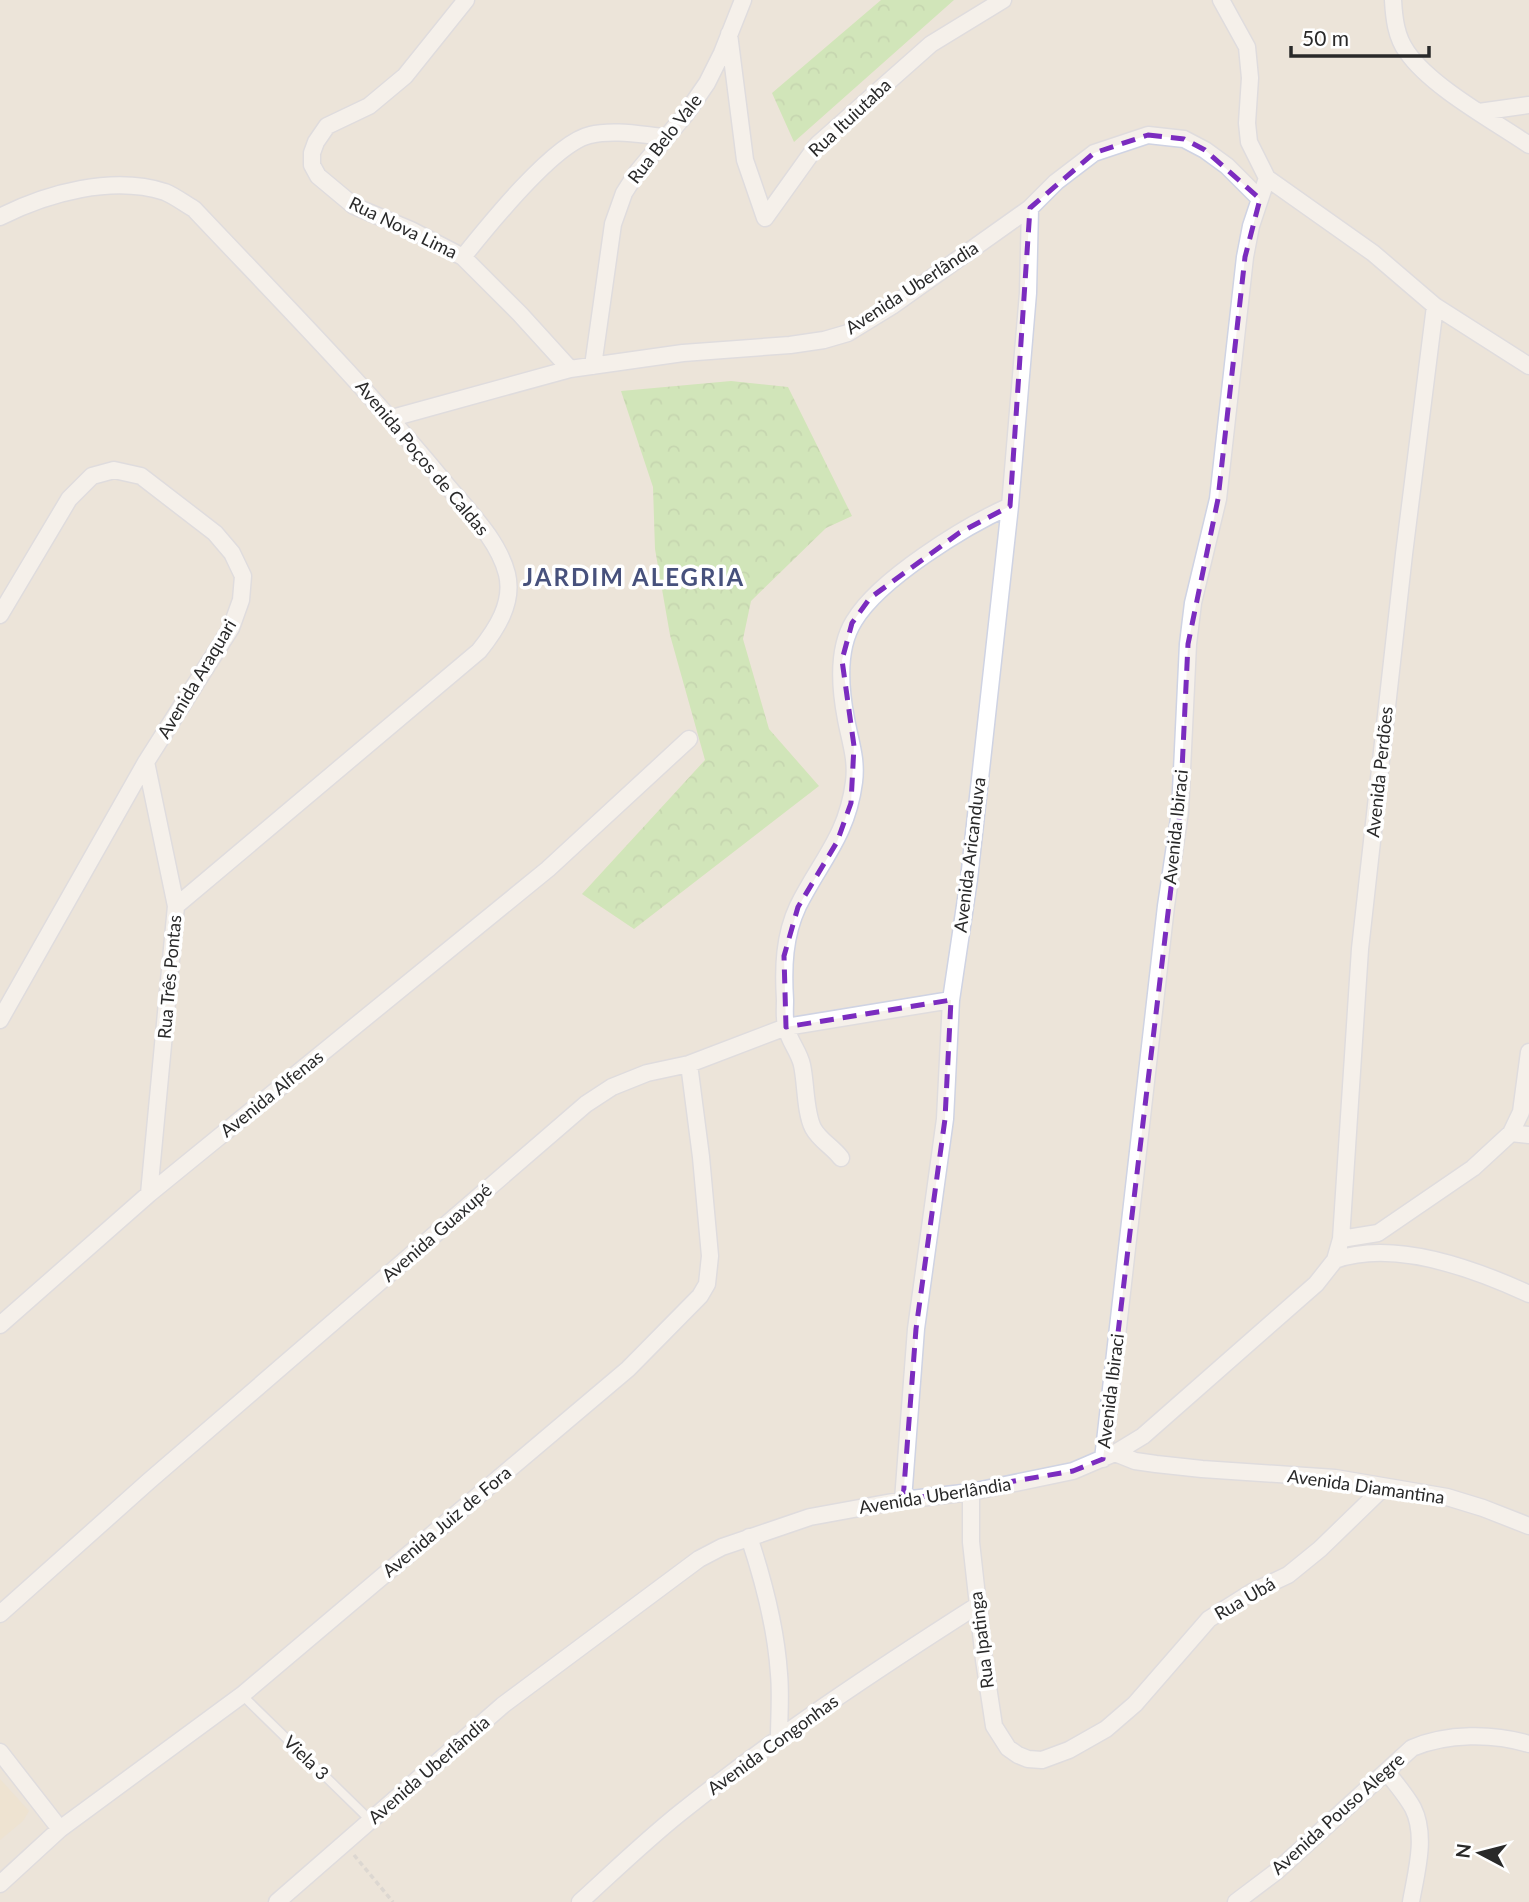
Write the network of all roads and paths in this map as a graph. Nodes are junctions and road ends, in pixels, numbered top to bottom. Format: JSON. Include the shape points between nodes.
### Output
{"nodes":[{"id":1,"x":466,"y":0,"type":"edge"},
{"id":2,"x":743,"y":0,"type":"edge"},
{"id":3,"x":1003,"y":0,"type":"edge"},
{"id":4,"x":1221,"y":0,"type":"edge"},
{"id":5,"x":1393,"y":0,"type":"edge"},
{"id":6,"x":729,"y":34,"type":"junction"},
{"id":7,"x":1529,"y":105,"type":"edge"},
{"id":8,"x":1479,"y":113,"type":"junction"},
{"id":9,"x":666,"y":137,"type":"junction"},
{"id":10,"x":1529,"y":145,"type":"edge"},
{"id":11,"x":1267,"y":178,"type":"junction"},
{"id":12,"x":1260,"y":199,"type":"junction"},
{"id":13,"x":1030,"y":208,"type":"junction"},
{"id":14,"x":0,"y":217,"type":"edge"},
{"id":15,"x":463,"y":257,"type":"junction"},
{"id":16,"x":1435,"y":306,"type":"junction"},
{"id":17,"x":593,"y":366,"type":"junction"},
{"id":18,"x":1529,"y":366,"type":"edge"},
{"id":19,"x":570,"y":369,"type":"junction"},
{"id":20,"x":391,"y":418,"type":"junction"},
{"id":21,"x":1010,"y":506,"type":"junction"},
{"id":22,"x":0,"y":615,"type":"edge"},
{"id":23,"x":689,"y":739,"type":"dead end"},
{"id":24,"x":146,"y":762,"type":"junction"},
{"id":25,"x":176,"y":906,"type":"junction"},
{"id":26,"x":951,"y":1000,"type":"junction"},
{"id":27,"x":0,"y":1020,"type":"edge"},
{"id":28,"x":786,"y":1027,"type":"junction"},
{"id":29,"x":1529,"y":1052,"type":"edge"},
{"id":30,"x":689,"y":1064,"type":"junction"},
{"id":31,"x":1511,"y":1133,"type":"junction"},
{"id":32,"x":1529,"y":1136,"type":"edge"},
{"id":33,"x":841,"y":1158,"type":"dead end"},
{"id":34,"x":149,"y":1194,"type":"junction"},
{"id":35,"x":1341,"y":1239,"type":"junction"},
{"id":36,"x":1335,"y":1260,"type":"junction"},
{"id":37,"x":1529,"y":1294,"type":"edge"},
{"id":38,"x":0,"y":1325,"type":"edge"},
{"id":39,"x":1109,"y":1456,"type":"junction"},
{"id":40,"x":1384,"y":1487,"type":"junction"},
{"id":41,"x":971,"y":1492,"type":"junction"},
{"id":42,"x":903,"y":1500,"type":"junction"},
{"id":43,"x":1529,"y":1526,"type":"edge"},
{"id":44,"x":749,"y":1537,"type":"junction"},
{"id":45,"x":978,"y":1605,"type":"junction"},
{"id":46,"x":0,"y":1614,"type":"edge"},
{"id":47,"x":242,"y":1695,"type":"junction"},
{"id":48,"x":779,"y":1739,"type":"junction"},
{"id":49,"x":1529,"y":1744,"type":"edge"},
{"id":50,"x":0,"y":1752,"type":"edge"},
{"id":51,"x":1042,"y":1760,"type":"joint"},
{"id":52,"x":1387,"y":1772,"type":"junction"},
{"id":53,"x":371,"y":1821,"type":"junction"},
{"id":54,"x":60,"y":1829,"type":"junction"},
{"id":55,"x":345,"y":1844,"type":"junction"},
{"id":56,"x":0,"y":1884,"type":"edge"},
{"id":57,"x":277,"y":1902,"type":"edge"},
{"id":58,"x":393,"y":1902,"type":"edge"},
{"id":59,"x":580,"y":1902,"type":"edge"},
{"id":60,"x":1236,"y":1902,"type":"edge"},
{"id":61,"x":1411,"y":1902,"type":"edge"}],
"edges":[{"from":1,"to":15,"type":"street","name":"Rua Nova Lima","via":[[405,76],[369,106],[327,127],[312,153],[318,176],[354,206]]},
{"from":2,"to":6,"type":"street","name":"Rua Belo Vale"},
{"from":3,"to":6,"type":"street","name":"Rua Ituiutaba","via":[[932,44],[818,144],[765,218],[746,160]]},
{"from":4,"to":11,"type":"street","via":[[1247,47],[1249,142]]},
{"from":5,"to":8,"type":"street","via":[[1394,22],[1406,52]]},
{"from":6,"to":9,"type":"street","name":"Rua Belo Vale","via":[[707,83]]},
{"from":7,"to":8,"type":"street"},
{"from":8,"to":10,"type":"street"},
{"from":9,"to":15,"type":"street","via":[[603,133],[575,140],[494,217]]},
{"from":9,"to":17,"type":"street","name":"Rua Belo Vale","via":[[638,170],[613,224]]},
{"from":11,"to":12,"type":"street","name":"Avenida Ibiraci"},
{"from":11,"to":16,"type":"street","via":[[1373,253]]},
{"from":12,"to":13,"type":"street","name":"Avenida Uberlândia","via":[[1205,150],[1184,139],[1148,135],[1094,153]]},
{"from":12,"to":39,"type":"street","name":"Avenida Ibiraci","via":[[1245,257],[1218,499],[1188,644],[1180,813],[1166,906]]},
{"from":13,"to":17,"type":"street","name":"Avenida Uberlândia","via":[[848,333],[790,345]]},
{"from":13,"to":21,"type":"street","name":"Avenida Aricanduva","via":[[1028,293]]},
{"from":14,"to":20,"type":"street","name":"Avenida Poços de Caldas","via":[[79,187],[166,192],[194,209]]},
{"from":15,"to":19,"type":"street","name":"Rua Nova Lima"},
{"from":16,"to":18,"type":"street"},
{"from":16,"to":35,"type":"street","name":"Avenida Perdões","via":[[1360,949]]},
{"from":17,"to":19,"type":"street","name":"Avenida Uberlândia"},
{"from":19,"to":20,"type":"street","name":"Avenida Uberlândia"},
{"from":20,"to":25,"type":"street","name":"Avenida Poços de Caldas","via":[[495,545],[508,576],[506,604],[496,630],[479,651]]},
{"from":21,"to":26,"type":"street","name":"Avenida Aricanduva","via":[[969,879]]},
{"from":21,"to":28,"type":"street","via":[[983,518],[912,566],[870,598],[852,623],[842,660],[855,779],[837,842],[798,907],[790,930],[784,956]]},
{"from":22,"to":24,"type":"street","name":"Avenida Araquari","via":[[56,516],[92,476],[114,470],[141,476],[215,533],[243,576],[241,600],[231,628]]},
{"from":23,"to":34,"type":"street","name":"Avenida Alfenas","via":[[548,869]]},
{"from":24,"to":25,"type":"street","name":"Rua Três Pontas"},
{"from":24,"to":27,"type":"street","name":"Avenida Araquari"},
{"from":25,"to":34,"type":"street","name":"Rua Três Pontas"},
{"from":26,"to":28,"type":"street","name":"Avenida Guaxupé"},
{"from":26,"to":42,"type":"street","name":"Avenida Aricanduva","via":[[946,1119],[916,1329]]},
{"from":28,"to":30,"type":"street","name":"Avenida Guaxupé"},
{"from":28,"to":33,"type":"street","via":[[801,1062],[811,1123],[819,1139]]},
{"from":29,"to":31,"type":"street","via":[[1521,1112]]},
{"from":30,"to":46,"type":"street","name":"Avenida Guaxupé","via":[[647,1073],[586,1104]]},
{"from":30,"to":47,"type":"street","name":"Avenida Juiz de Fora","via":[[710,1256],[707,1284],[699,1296],[628,1370]]},
{"from":31,"to":32,"type":"street"},
{"from":31,"to":35,"type":"street","via":[[1473,1168],[1378,1233]]},
{"from":34,"to":38,"type":"street","name":"Avenida Alfenas"},
{"from":35,"to":36,"type":"street","name":"Avenida Uberlândia"},
{"from":36,"to":37,"type":"street","via":[[1372,1252],[1440,1261]]},
{"from":36,"to":39,"type":"street","name":"Avenida Uberlândia","via":[[1317,1284],[1143,1436]]},
{"from":39,"to":40,"type":"street","name":"Avenida Diamantina"},
{"from":39,"to":41,"type":"street","name":"Avenida Uberlândia","via":[[1073,1471]]},
{"from":40,"to":43,"type":"street","name":"Avenida Diamantina","via":[[1447,1497]]},
{"from":40,"to":51,"type":"street","name":"Rua Ubá","via":[[1288,1575],[1209,1619],[1135,1704],[1106,1729]]},
{"from":41,"to":42,"type":"street","name":"Avenida Uberlândia"},
{"from":41,"to":45,"type":"street","name":"Rua Ipatinga"},
{"from":42,"to":44,"type":"street","name":"Avenida Uberlândia","via":[[810,1517]]},
{"from":44,"to":48,"type":"street","via":[[776,1638]]},
{"from":44,"to":53,"type":"street","name":"Avenida Uberlândia","via":[[699,1559],[640,1601],[503,1705]]},
{"from":45,"to":48,"type":"street","name":"Avenida Congonhas","via":[[882,1665]]},
{"from":45,"to":51,"type":"street","name":"Rua Ipatinga","via":[[994,1726],[1008,1748],[1028,1759]]},
{"from":47,"to":53,"type":"lane","name":"Viela 3"},
{"from":47,"to":54,"type":"street","name":"Avenida Juiz de Fora"},
{"from":48,"to":59,"type":"street","name":"Avenida Congonhas","via":[[679,1814]]},
{"from":49,"to":52,"type":"street","name":"Avenida Pouso Alegre","via":[[1512,1739],[1430,1740],[1412,1748]]},
{"from":50,"to":54,"type":"street"},
{"from":52,"to":60,"type":"street","name":"Avenida Pouso Alegre"},
{"from":52,"to":61,"type":"street","via":[[1418,1823]]},
{"from":53,"to":55,"type":"street","name":"Avenida Uberlândia"},
{"from":54,"to":56,"type":"street","name":"Avenida Juiz de Fora"},
{"from":55,"to":57,"type":"street","name":"Avenida Uberlândia"},
{"from":55,"to":58,"type":"path"}]}
